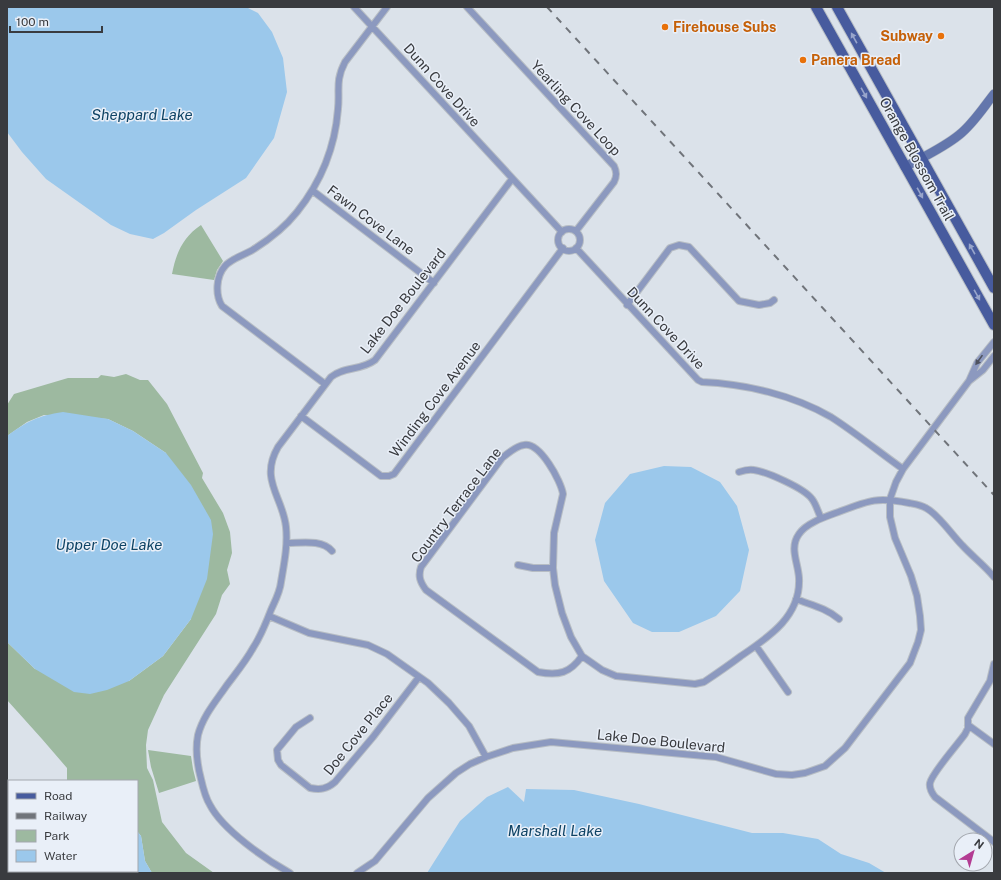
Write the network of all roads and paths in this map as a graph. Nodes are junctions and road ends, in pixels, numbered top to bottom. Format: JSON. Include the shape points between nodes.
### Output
{"nodes":[{"id":1,"x":354,"y":7,"type":"edge"},
{"id":2,"x":388,"y":7,"type":"edge"},
{"id":3,"x":467,"y":7,"type":"edge"},
{"id":4,"x":816,"y":7,"type":"edge"},
{"id":5,"x":837,"y":7,"type":"edge"},
{"id":6,"x":372,"y":27,"type":"junction"},
{"id":7,"x":994,"y":94,"type":"edge"},
{"id":8,"x":921,"y":158,"type":"junction"},
{"id":9,"x":905,"y":167,"type":"junction"},
{"id":10,"x":512,"y":179,"type":"junction"},
{"id":11,"x":313,"y":191,"type":"junction"},
{"id":12,"x":576,"y":231,"type":"junction"},
{"id":13,"x":562,"y":232,"type":"junction"},
{"id":14,"x":563,"y":248,"type":"junction"},
{"id":15,"x":576,"y":248,"type":"junction"},
{"id":16,"x":434,"y":283,"type":"junction"},
{"id":17,"x":994,"y":288,"type":"edge"},
{"id":18,"x":774,"y":300,"type":"dead end"},
{"id":19,"x":627,"y":305,"type":"junction"},
{"id":20,"x":985,"y":309,"type":"junction"},
{"id":21,"x":994,"y":317,"type":"edge"},
{"id":22,"x":994,"y":325,"type":"edge"},
{"id":23,"x":994,"y":342,"type":"edge"},
{"id":24,"x":994,"y":356,"type":"edge"},
{"id":25,"x":969,"y":381,"type":"junction"},
{"id":26,"x":325,"y":384,"type":"junction"},
{"id":27,"x":301,"y":416,"type":"junction"},
{"id":28,"x":903,"y":469,"type":"junction"},
{"id":29,"x":739,"y":472,"type":"dead end"},
{"id":30,"x":890,"y":499,"type":"junction"},
{"id":31,"x":821,"y":518,"type":"junction"},
{"id":32,"x":287,"y":543,"type":"junction"},
{"id":33,"x":332,"y":551,"type":"dead end"},
{"id":34,"x":518,"y":565,"type":"dead end"},
{"id":35,"x":553,"y":568,"type":"junction"},
{"id":36,"x":994,"y":577,"type":"edge"},
{"id":37,"x":796,"y":600,"type":"junction"},
{"id":38,"x":269,"y":616,"type":"junction"},
{"id":39,"x":839,"y":619,"type":"dead end"},
{"id":40,"x":756,"y":646,"type":"junction"},
{"id":41,"x":582,"y":656,"type":"junction"},
{"id":42,"x":994,"y":664,"type":"edge"},
{"id":43,"x":419,"y":676,"type":"junction"},
{"id":44,"x":788,"y":692,"type":"dead end"},
{"id":45,"x":310,"y":718,"type":"dead end"},
{"id":46,"x":968,"y":725,"type":"junction"},
{"id":47,"x":994,"y":744,"type":"edge"},
{"id":48,"x":486,"y":757,"type":"junction"},
{"id":49,"x":994,"y":842,"type":"edge"},
{"id":50,"x":290,"y":873,"type":"edge"},
{"id":51,"x":357,"y":873,"type":"edge"}],
"edges":[{"from":1,"to":6,"type":"street","name":"Dunn Cove Drive"},
{"from":2,"to":6,"type":"street"},
{"from":3,"to":12,"type":"street","name":"Yearling Cove Loop","via":[[616,170],[614,182]]},
{"from":4,"to":9,"type":"main road","name":"Orange Blossom Trail","one_way":true},
{"from":8,"to":5,"type":"main road","name":"Orange Blossom Trail","one_way":true},
{"from":6,"to":10,"type":"street","name":"Dunn Cove Drive"},
{"from":6,"to":11,"type":"street","via":[[341,69],[336,130],[324,170]]},
{"from":7,"to":8,"type":"street","via":[[975,120],[960,134]]},
{"from":8,"to":9,"type":"street"},
{"from":17,"to":8,"type":"main road","name":"Orange Blossom Trail","one_way":true},
{"from":9,"to":20,"type":"main road","name":"Orange Blossom Trail","one_way":true},
{"from":10,"to":13,"type":"street","name":"Dunn Cove Drive"},
{"from":10,"to":16,"type":"street","name":"Lake Doe Boulevard"},
{"from":11,"to":16,"type":"street","name":"Fawn Cove Lane"},
{"from":11,"to":26,"type":"street","via":[[284,227],[224,267],[217,289],[218,301],[222,306]]},
{"from":12,"to":13,"type":"street","via":[[570,229]]},
{"from":12,"to":15,"type":"street","via":[[580,240]]},
{"from":13,"to":14,"type":"street","via":[[559,242]]},
{"from":14,"to":15,"type":"street"},
{"from":14,"to":27,"type":"street","name":"Winding Cove Avenue","via":[[394,474],[381,476]]},
{"from":15,"to":19,"type":"street","name":"Dunn Cove Drive"},
{"from":16,"to":26,"type":"street","name":"Lake Doe Boulevard","via":[[374,360],[363,367],[339,371]]},
{"from":18,"to":19,"type":"street","via":[[759,304],[739,301],[689,248],[679,245],[670,248]]},
{"from":19,"to":28,"type":"street","name":"Dunn Cove Drive","via":[[698,380],[762,391],[811,408],[830,417]]},
{"from":20,"to":21,"type":"main road"},
{"from":20,"to":22,"type":"main road","name":"Orange Blossom Trail"},
{"from":23,"to":25,"type":"street","name":"Lake Doe Boulevard","one_way":true,"via":[[976,363]]},
{"from":24,"to":25,"type":"street","name":"Lake Doe Boulevard","via":[[983,370]]},
{"from":25,"to":28,"type":"street","name":"Lake Doe Boulevard"},
{"from":26,"to":27,"type":"street","name":"Lake Doe Boulevard"},
{"from":27,"to":32,"type":"street","name":"Lake Doe Boulevard","via":[[276,451],[271,473],[286,526]]},
{"from":28,"to":30,"type":"street","name":"Lake Doe Boulevard"},
{"from":29,"to":31,"type":"street","via":[[756,470],[782,479],[812,499]]},
{"from":30,"to":31,"type":"street","via":[[868,501]]},
{"from":30,"to":36,"type":"street","via":[[927,508]]},
{"from":30,"to":48,"type":"street","name":"Lake Doe Boulevard","via":[[890,517],[895,538],[917,596],[920,623],[918,642],[910,663],[845,748],[825,766],[805,774],[776,774],[716,757],[551,742],[513,748]]},
{"from":31,"to":37,"type":"street","via":[[805,528],[795,542],[794,555],[799,577]]},
{"from":32,"to":33,"type":"street","via":[[322,544]]},
{"from":32,"to":38,"type":"street","name":"Lake Doe Boulevard","via":[[279,592]]},
{"from":34,"to":35,"type":"street"},
{"from":35,"to":41,"type":"street","via":[[564,620]]},
{"from":35,"to":41,"type":"street","name":"Country Terrace Lane","via":[[554,533],[563,494],[562,488],[546,458],[532,447],[523,444],[502,458],[421,567],[419,574],[426,590],[538,672],[563,672]]},
{"from":37,"to":39,"type":"street","via":[[822,608]]},
{"from":37,"to":40,"type":"street","via":[[784,623]]},
{"from":38,"to":43,"type":"street","via":[[309,633],[378,648]]},
{"from":38,"to":50,"type":"street","name":"Lake Doe Boulevard","via":[[252,650],[206,715],[198,736],[196,762],[203,790],[218,817],[237,835]]},
{"from":40,"to":41,"type":"street","via":[[704,682],[695,684],[616,676]]},
{"from":40,"to":44,"type":"street"},
{"from":42,"to":46,"type":"street","via":[[990,681],[968,718]]},
{"from":43,"to":45,"type":"street","name":"Doe Cove Place","via":[[374,737],[327,788],[310,788],[278,760],[277,750],[296,727]]},
{"from":43,"to":48,"type":"street","via":[[459,714]]},
{"from":46,"to":47,"type":"street"},
{"from":46,"to":49,"type":"street","via":[[965,734],[934,775],[930,788],[935,797]]},
{"from":48,"to":51,"type":"street","name":"Lake Doe Boulevard","via":[[470,764],[442,785],[428,798],[376,861]]}]}
